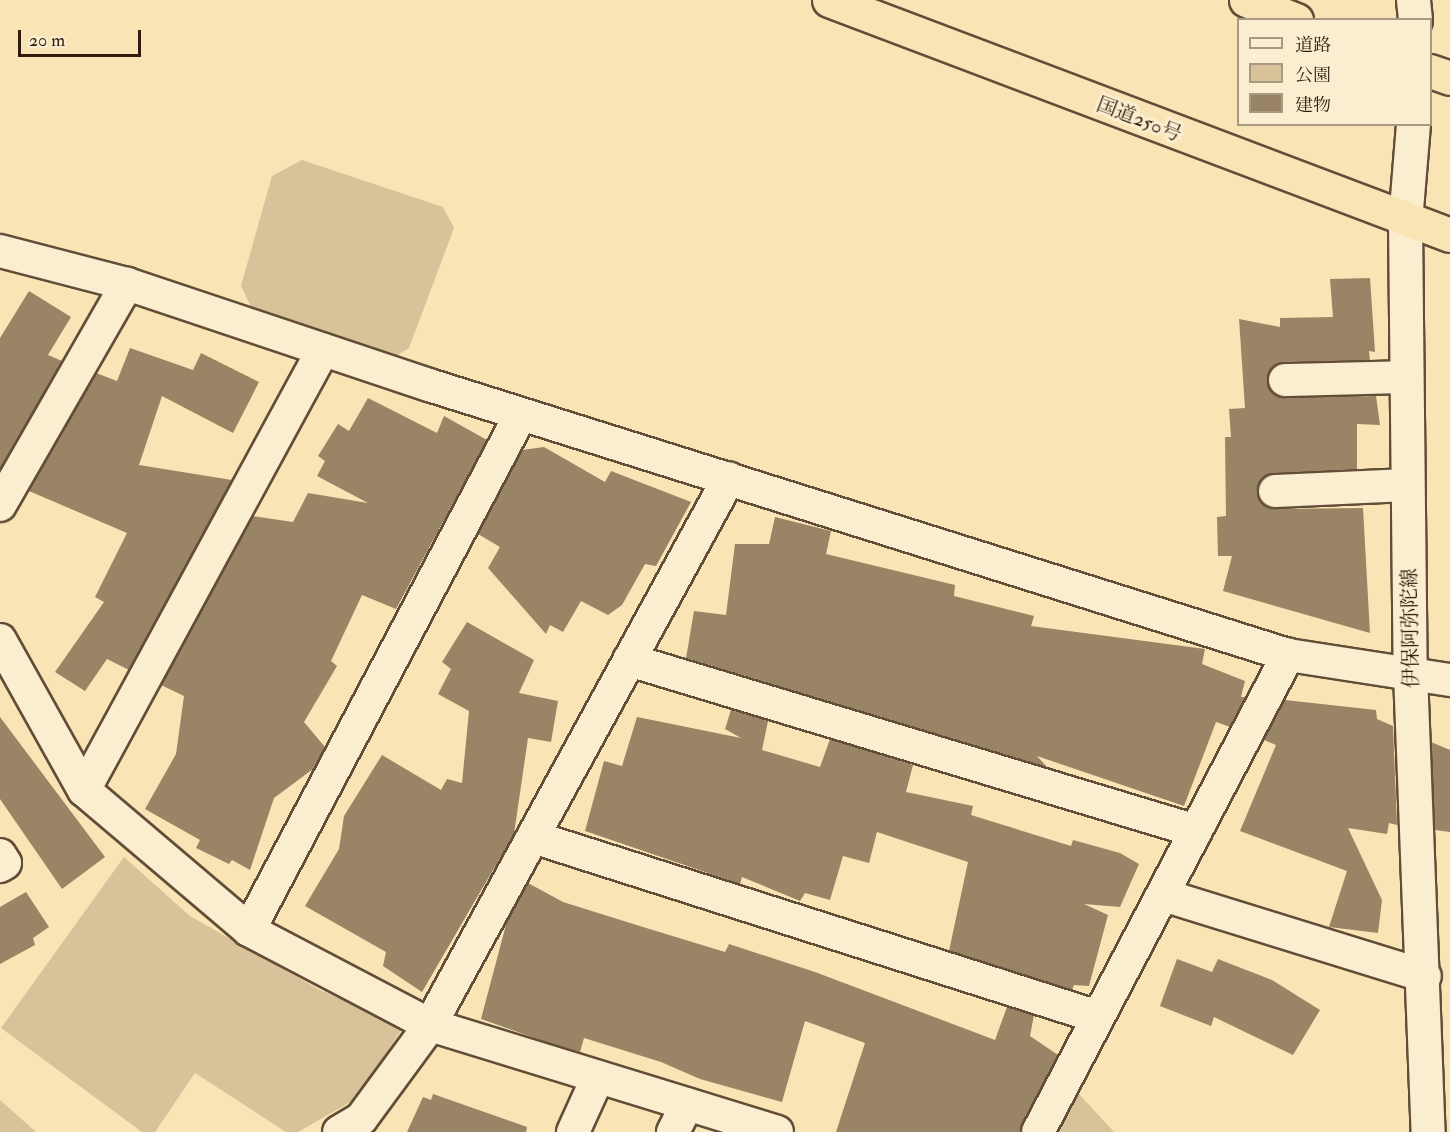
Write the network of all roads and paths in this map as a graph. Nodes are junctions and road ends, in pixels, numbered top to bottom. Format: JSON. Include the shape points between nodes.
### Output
{"nodes":[{"id":1,"x":829,"y":0,"type":"edge"},
{"id":2,"x":1246,"y":0,"type":"edge"},
{"id":3,"x":1413,"y":0,"type":"edge"},
{"id":4,"x":1291,"y":18,"type":"edge"},
{"id":5,"x":1415,"y":18,"type":"edge"},
{"id":6,"x":1432,"y":71,"type":"edge"},
{"id":7,"x":1450,"y":78,"type":"edge"},
{"id":8,"x":1413,"y":126,"type":"edge"},
{"id":9,"x":1405,"y":222,"type":"junction"},
{"id":10,"x":1450,"y":236,"type":"edge"},
{"id":11,"x":4,"y":260,"type":"edge"},
{"id":12,"x":127,"y":284,"type":"junction"},
{"id":13,"x":323,"y":350,"type":"junction"},
{"id":14,"x":1407,"y":377,"type":"junction"},
{"id":15,"x":1285,"y":380,"type":"dead end"},
{"id":16,"x":521,"y":414,"type":"junction"},
{"id":17,"x":729,"y":478,"type":"junction"},
{"id":18,"x":1408,"y":484,"type":"junction"},
{"id":19,"x":1275,"y":491,"type":"dead end"},
{"id":20,"x":0,"y":505,"type":"edge"},
{"id":21,"x":0,"y":640,"type":"edge"},
{"id":22,"x":1288,"y":655,"type":"junction"},
{"id":23,"x":629,"y":660,"type":"junction"},
{"id":24,"x":1410,"y":673,"type":"junction"},
{"id":25,"x":1450,"y":680,"type":"edge"},
{"id":26,"x":84,"y":790,"type":"junction"},
{"id":27,"x":1196,"y":831,"type":"junction"},
{"id":28,"x":533,"y":837,"type":"junction"},
{"id":29,"x":0,"y":855,"type":"edge"},
{"id":30,"x":0,"y":866,"type":"edge"},
{"id":31,"x":1163,"y":895,"type":"junction"},
{"id":32,"x":249,"y":930,"type":"junction"},
{"id":33,"x":1425,"y":976,"type":"junction"},
{"id":34,"x":1098,"y":1017,"type":"junction"},
{"id":35,"x":430,"y":1025,"type":"junction"},
{"id":36,"x":598,"y":1077,"type":"junction"},
{"id":37,"x":687,"y":1104,"type":"junction"},
{"id":38,"x":764,"y":1130,"type":"edge"},
{"id":39,"x":339,"y":1132,"type":"edge"},
{"id":40,"x":573,"y":1132,"type":"edge"},
{"id":41,"x":673,"y":1132,"type":"edge"},
{"id":42,"x":1038,"y":1132,"type":"edge"},
{"id":43,"x":1428,"y":1132,"type":"edge"}],
"edges":[{"from":1,"to":9,"type":"highway","name":"国道250号"},
{"from":2,"to":4,"type":"highway"},
{"from":3,"to":5,"type":"main road"},
{"from":6,"to":7,"type":"highway"},
{"from":8,"to":9,"type":"main road","name":"伊保阿弥陀線"},
{"from":9,"to":10,"type":"highway","name":"国道250号"},
{"from":9,"to":14,"type":"main road","name":"伊保阿弥陀線"},
{"from":11,"to":12,"type":"street"},
{"from":12,"to":13,"type":"street"},
{"from":12,"to":20,"type":"street"},
{"from":13,"to":16,"type":"street"},
{"from":13,"to":26,"type":"street"},
{"from":14,"to":15,"type":"street"},
{"from":14,"to":18,"type":"main road","name":"伊保阿弥陀線"},
{"from":16,"to":17,"type":"street"},
{"from":16,"to":32,"type":"street"},
{"from":17,"to":22,"type":"street"},
{"from":17,"to":23,"type":"street"},
{"from":18,"to":19,"type":"street"},
{"from":18,"to":24,"type":"main road","name":"伊保阿弥陀線"},
{"from":21,"to":26,"type":"street"},
{"from":22,"to":24,"type":"street"},
{"from":22,"to":27,"type":"street"},
{"from":23,"to":27,"type":"street"},
{"from":23,"to":28,"type":"street"},
{"from":24,"to":25,"type":"street"},
{"from":24,"to":33,"type":"main road","name":"伊保阿弥陀線"},
{"from":26,"to":32,"type":"street"},
{"from":27,"to":31,"type":"street"},
{"from":28,"to":34,"type":"street"},
{"from":28,"to":35,"type":"street"},
{"from":29,"to":30,"type":"street","via":[[5,863]]},
{"from":31,"to":33,"type":"street"},
{"from":31,"to":34,"type":"street"},
{"from":32,"to":35,"type":"street"},
{"from":33,"to":43,"type":"main road","name":"伊保阿弥陀線"},
{"from":34,"to":42,"type":"street"},
{"from":35,"to":36,"type":"street"},
{"from":35,"to":39,"type":"street","via":[[361,1119]]},
{"from":36,"to":37,"type":"street"},
{"from":36,"to":40,"type":"street"},
{"from":37,"to":38,"type":"street"},
{"from":37,"to":41,"type":"street"}]}
